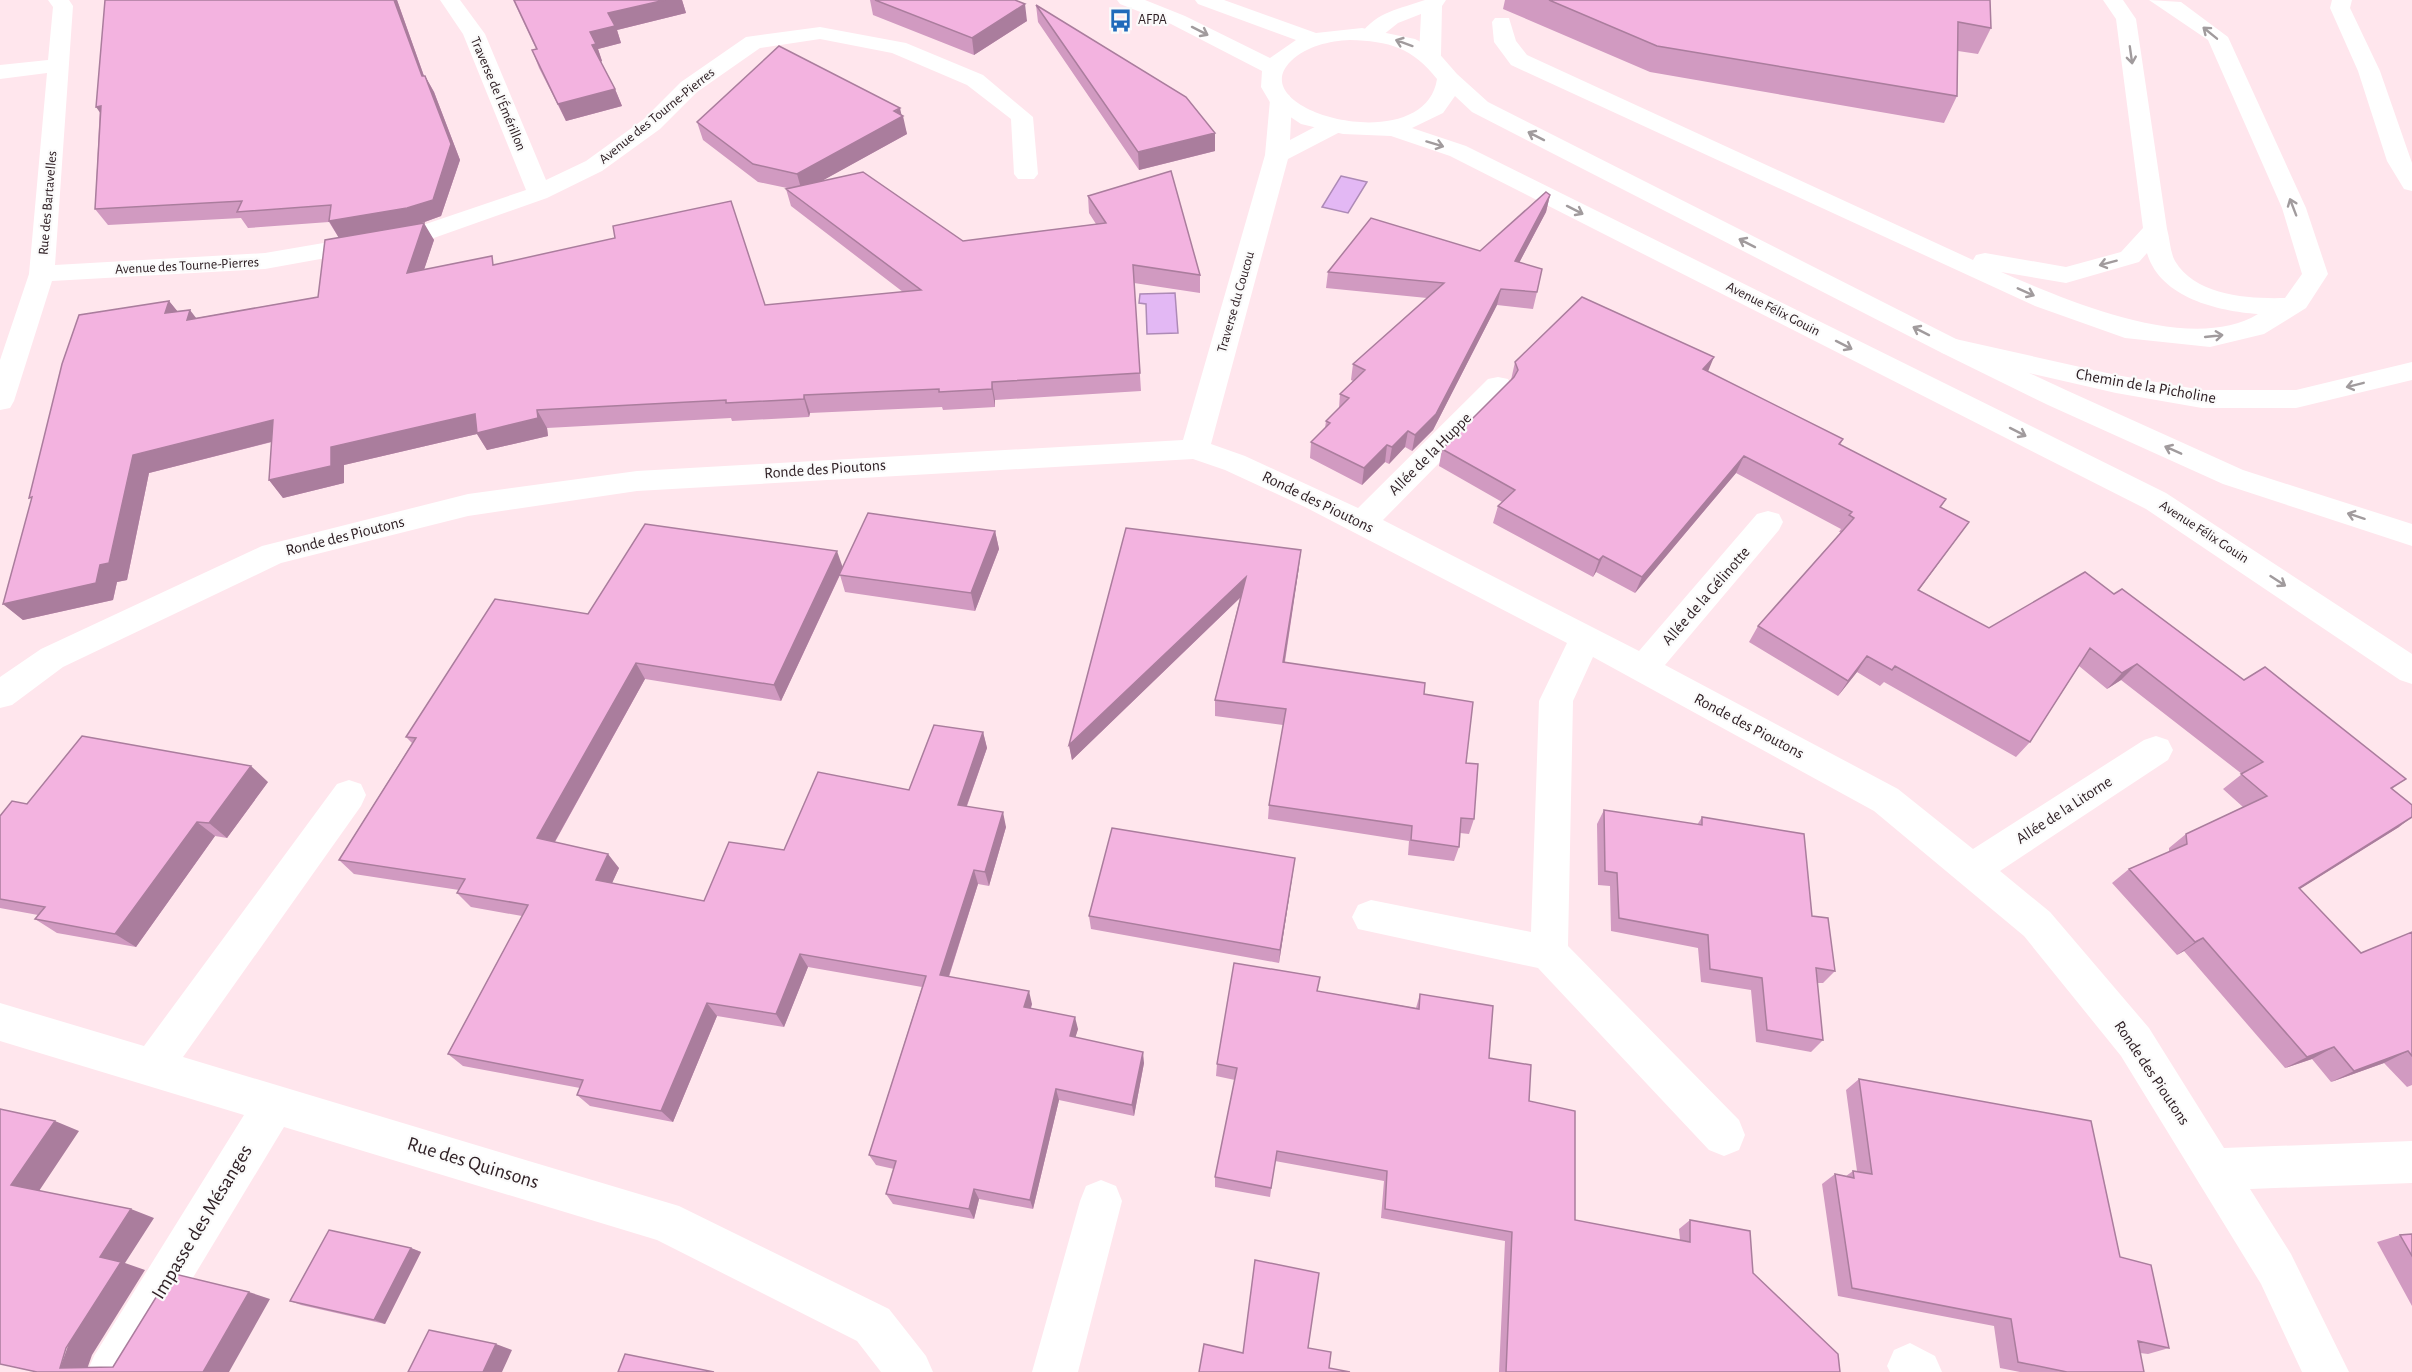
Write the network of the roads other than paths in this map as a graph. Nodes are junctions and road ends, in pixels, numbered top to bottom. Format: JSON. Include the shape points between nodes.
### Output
{"nodes":[{"id":1,"x":450,"y":0,"type":"edge"},
{"id":2,"x":1127,"y":0,"type":"edge"},
{"id":3,"x":1205,"y":0,"type":"edge"},
{"id":4,"x":2113,"y":0,"type":"edge"},
{"id":5,"x":2159,"y":0,"type":"edge"},
{"id":6,"x":2342,"y":0,"type":"edge"},
{"id":7,"x":67,"y":3,"type":"edge"},
{"id":8,"x":1434,"y":3,"type":"edge"},
{"id":9,"x":1502,"y":22,"type":"dead end"},
{"id":10,"x":1371,"y":35,"type":"junction"},
{"id":11,"x":1314,"y":39,"type":"junction"},
{"id":12,"x":1431,"y":55,"type":"junction"},
{"id":13,"x":57,"y":65,"type":"junction"},
{"id":14,"x":1273,"y":68,"type":"junction"},
{"id":15,"x":0,"y":72,"type":"edge"},
{"id":16,"x":1448,"y":78,"type":"junction"},
{"id":17,"x":1281,"y":100,"type":"junction"},
{"id":18,"x":1334,"y":126,"type":"junction"},
{"id":19,"x":1382,"y":128,"type":"junction"},
{"id":20,"x":1277,"y":155,"type":"junction"},
{"id":21,"x":1026,"y":174,"type":"dead end"},
{"id":22,"x":2412,"y":184,"type":"edge"},
{"id":23,"x":539,"y":193,"type":"junction"},
{"id":24,"x":2155,"y":229,"type":"junction"},
{"id":25,"x":1934,"y":252,"type":"junction"},
{"id":26,"x":42,"y":274,"type":"junction"},
{"id":27,"x":2290,"y":306,"type":"junction"},
{"id":28,"x":1951,"y":347,"type":"junction"},
{"id":29,"x":2412,"y":371,"type":"edge"},
{"id":30,"x":1498,"y":386,"type":"dead end"},
{"id":31,"x":0,"y":401,"type":"edge"},
{"id":32,"x":1195,"y":449,"type":"junction"},
{"id":33,"x":1768,"y":522,"type":"dead end"},
{"id":34,"x":1362,"y":523,"type":"junction"},
{"id":35,"x":2412,"y":535,"type":"edge"},
{"id":36,"x":1586,"y":638,"type":"junction"},
{"id":37,"x":1643,"y":669,"type":"junction"},
{"id":38,"x":2412,"y":671,"type":"edge"},
{"id":39,"x":0,"y":695,"type":"edge"},
{"id":40,"x":2156,"y":750,"type":"dead end"},
{"id":41,"x":349,"y":795,"type":"dead end"},
{"id":42,"x":1971,"y":870,"type":"junction"},
{"id":43,"x":1371,"y":917,"type":"dead end"},
{"id":44,"x":1549,"y":953,"type":"junction"},
{"id":45,"x":0,"y":1022,"type":"edge"},
{"id":46,"x":153,"y":1066,"type":"junction"},
{"id":47,"x":275,"y":1103,"type":"junction"},
{"id":48,"x":1724,"y":1135,"type":"dead end"},
{"id":49,"x":2412,"y":1162,"type":"edge"},
{"id":50,"x":2214,"y":1169,"type":"junction"},
{"id":51,"x":1101,"y":1201,"type":"dead end"},
{"id":52,"x":110,"y":1372,"type":"edge"},
{"id":53,"x":910,"y":1372,"type":"edge"},
{"id":54,"x":1054,"y":1372,"type":"edge"},
{"id":55,"x":2326,"y":1372,"type":"edge"}],
"edges":[{"from":1,"to":23,"type":"street","name":"Traverse de l'Émérillon","via":[[474,33]]},
{"from":2,"to":14,"type":"street","one_way":true,"via":[[1178,20]]},
{"from":3,"to":11,"type":"street"},
{"from":4,"to":24,"type":"street","one_way":true,"via":[[2126,19]]},
{"from":27,"to":5,"type":"street","one_way":true,"via":[[2297,302],[2315,273],[2294,208],[2217,37],[2174,6]]},
{"from":6,"to":22,"type":"street","via":[[2340,8],[2369,71],[2399,161]]},
{"from":7,"to":13,"type":"street","name":"Rue des Bartavelles"},
{"from":8,"to":10,"type":"street","via":[[1401,13]]},
{"from":8,"to":12,"type":"street"},
{"from":9,"to":25,"type":"street","via":[[1505,42],[1519,60]]},
{"from":10,"to":11,"type":"street"},
{"from":12,"to":10,"type":"street","one_way":true,"via":[[1396,39]]},
{"from":11,"to":14,"type":"street","via":[[1286,52]]},
{"from":12,"to":16,"type":"street"},
{"from":13,"to":15,"type":"street"},
{"from":13,"to":26,"type":"street","name":"Rue des Bartavelles"},
{"from":14,"to":17,"type":"street","via":[[1273,90]]},
{"from":16,"to":19,"type":"street","via":[[1448,91],[1438,106],[1418,119]]},
{"from":28,"to":16,"type":"street","one_way":true,"via":[[1480,107]]},
{"from":17,"to":18,"type":"street","name":"Avenue Félix Gouin","via":[[1294,111]]},
{"from":17,"to":20,"type":"street","name":"Traverse du Coucou"},
{"from":18,"to":19,"type":"street","name":"Avenue Félix Gouin"},
{"from":18,"to":20,"type":"street"},
{"from":19,"to":38,"type":"street","name":"Avenue Félix Gouin","one_way":true,"via":[[1458,151],[2156,501]]},
{"from":20,"to":32,"type":"street","name":"Traverse du Coucou"},
{"from":21,"to":23,"type":"street","name":"Avenue des Tourne-Pierres","via":[[1023,117],[975,80],[898,48],[820,33],[754,42],[689,87],[652,124],[594,166]]},
{"from":23,"to":26,"type":"street","name":"Avenue des Tourne-Pierres","via":[[422,234],[265,261]]},
{"from":24,"to":25,"type":"street","one_way":true,"via":[[2130,258],[2066,275]]},
{"from":24,"to":27,"type":"street","via":[[2164,264],[2196,292],[2250,308]]},
{"from":25,"to":27,"type":"street","one_way":true,"via":[[2044,300],[2124,329],[2210,338],[2255,328]]},
{"from":26,"to":31,"type":"street","name":"Rue des Bartavelles"},
{"from":29,"to":28,"type":"street","name":"Chemin de la Picholine","one_way":true,"via":[[2296,399],[2202,399]]},
{"from":35,"to":28,"type":"street","one_way":true,"via":[[2234,477]]},
{"from":30,"to":34,"type":"street","name":"Allée de la Huppe"},
{"from":32,"to":34,"type":"street","name":"Ronde des Pioutons","via":[[1235,463]]},
{"from":32,"to":39,"type":"street","name":"Ronde des Pioutons","via":[[648,481],[468,505],[273,554],[52,658]]},
{"from":33,"to":37,"type":"street","name":"Allée de la Gélinotte"},
{"from":34,"to":36,"type":"street","name":"Ronde des Pioutons"},
{"from":36,"to":37,"type":"street","name":"Ronde des Pioutons"},
{"from":36,"to":44,"type":"street","via":[[1556,701]]},
{"from":37,"to":42,"type":"street","name":"Ronde des Pioutons","via":[[1886,800]]},
{"from":40,"to":42,"type":"street","name":"Allée de la Litorne"},
{"from":41,"to":46,"type":"street"},
{"from":42,"to":50,"type":"street","name":"Ronde des Pioutons","via":[[2037,924],[2135,1042]]},
{"from":43,"to":44,"type":"street"},
{"from":44,"to":48,"type":"street"},
{"from":45,"to":46,"type":"street","name":"Rue des Quinsons"},
{"from":46,"to":47,"type":"street","name":"Rue des Quinsons"},
{"from":47,"to":52,"type":"street","name":"Impasse des Mésanges"},
{"from":47,"to":53,"type":"street","name":"Rue des Quinsons","via":[[664,1221],[873,1325]]},
{"from":49,"to":50,"type":"street"},
{"from":50,"to":55,"type":"street","name":"Ronde des Pioutons","via":[[2276,1269]]},
{"from":51,"to":54,"type":"street"}]}
